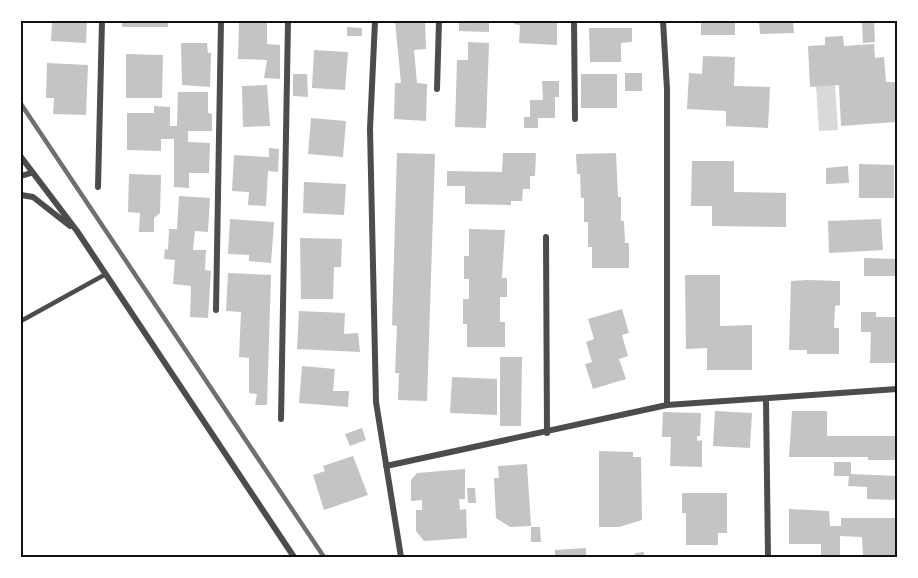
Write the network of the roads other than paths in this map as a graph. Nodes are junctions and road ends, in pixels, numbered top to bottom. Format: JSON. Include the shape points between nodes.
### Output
{"nodes":[{"id":1,"x":102,"y":21,"type":"edge"},
{"id":2,"x":221,"y":21,"type":"edge"},
{"id":3,"x":288,"y":21,"type":"edge"},
{"id":4,"x":375,"y":21,"type":"edge"},
{"id":5,"x":439,"y":21,"type":"edge"},
{"id":6,"x":574,"y":21,"type":"edge"},
{"id":7,"x":663,"y":21,"type":"edge"},
{"id":8,"x":437,"y":89,"type":"dead end"},
{"id":9,"x":575,"y":119,"type":"dead end"},
{"id":10,"x":21,"y":157,"type":"edge"},
{"id":11,"x":31,"y":173,"type":"junction"},
{"id":12,"x":21,"y":176,"type":"edge"},
{"id":13,"x":41,"y":185,"type":"junction"},
{"id":14,"x":98,"y":187,"type":"dead end"},
{"id":15,"x":21,"y":195,"type":"edge"},
{"id":16,"x":33,"y":197,"type":"junction"},
{"id":17,"x":77,"y":231,"type":"junction"},
{"id":18,"x":546,"y":237,"type":"dead end"},
{"id":19,"x":106,"y":274,"type":"junction"},
{"id":20,"x":216,"y":310,"type":"dead end"},
{"id":21,"x":21,"y":321,"type":"edge"},
{"id":22,"x":897,"y":389,"type":"edge"},
{"id":23,"x":766,"y":400,"type":"junction"},
{"id":24,"x":667,"y":405,"type":"junction"},
{"id":25,"x":280,"y":419,"type":"dead end"},
{"id":26,"x":547,"y":433,"type":"junction"},
{"id":27,"x":386,"y":466,"type":"junction"},
{"id":28,"x":294,"y":557,"type":"edge"},
{"id":29,"x":401,"y":557,"type":"edge"},
{"id":30,"x":768,"y":557,"type":"edge"}],
"edges":[{"from":1,"to":14,"type":"street"},
{"from":2,"to":20,"type":"street"},
{"from":3,"to":25,"type":"street"},
{"from":4,"to":27,"type":"street","via":[[370,129],[372,278],[376,402]]},
{"from":5,"to":8,"type":"street"},
{"from":6,"to":9,"type":"street"},
{"from":7,"to":24,"type":"street"},
{"from":10,"to":11,"type":"street"},
{"from":11,"to":12,"type":"street"},
{"from":11,"to":13,"type":"street"},
{"from":13,"to":16,"type":"street"},
{"from":13,"to":17,"type":"street"},
{"from":15,"to":16,"type":"street"},
{"from":16,"to":17,"type":"street"},
{"from":17,"to":19,"type":"street"},
{"from":18,"to":26,"type":"street"},
{"from":19,"to":21,"type":"lane"},
{"from":19,"to":28,"type":"street"},
{"from":22,"to":23,"type":"street"},
{"from":23,"to":24,"type":"street"},
{"from":23,"to":30,"type":"street"},
{"from":24,"to":26,"type":"street"},
{"from":26,"to":27,"type":"street"},
{"from":27,"to":29,"type":"street"}]}
